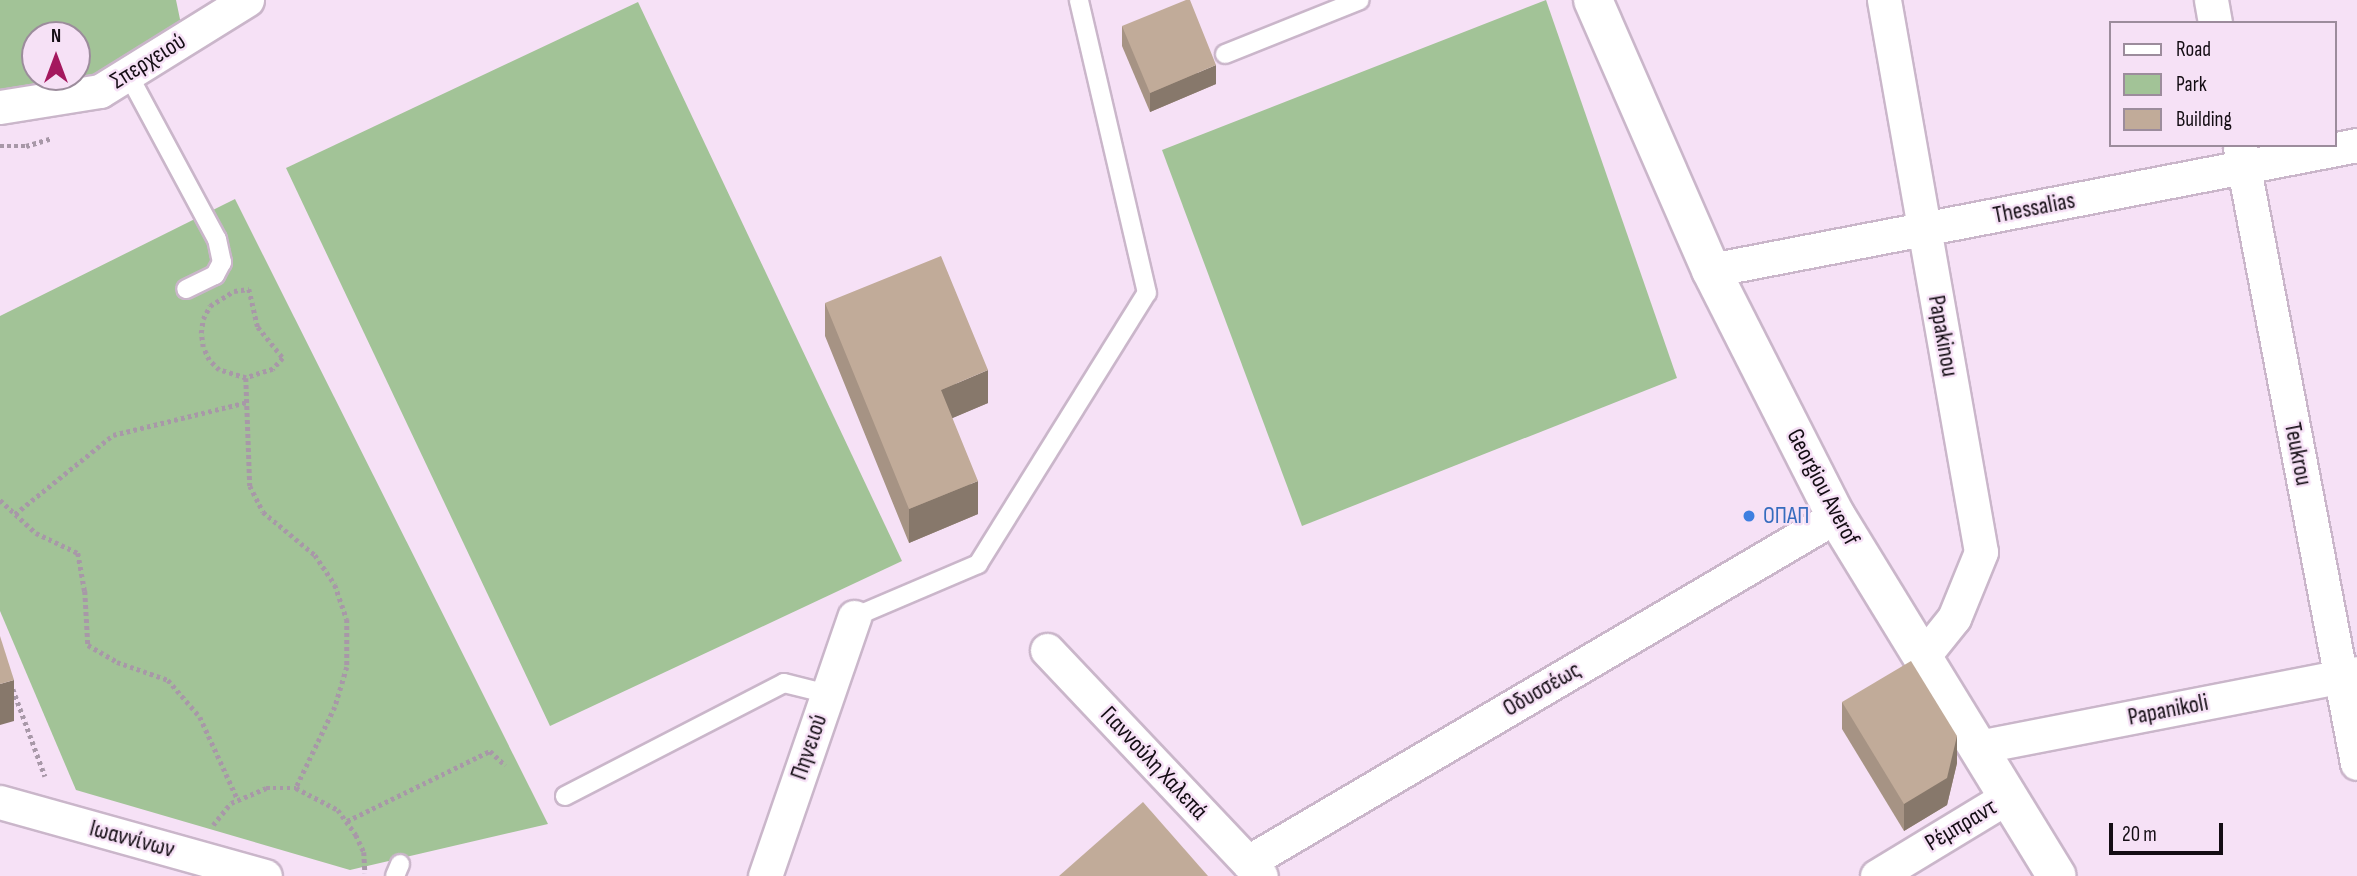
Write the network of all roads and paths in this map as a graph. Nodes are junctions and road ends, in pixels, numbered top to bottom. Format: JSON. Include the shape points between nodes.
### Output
{"nodes":[{"id":1,"x":1079,"y":0,"type":"edge"},
{"id":2,"x":1360,"y":0,"type":"edge"},
{"id":3,"x":1593,"y":0,"type":"edge"},
{"id":4,"x":1884,"y":0,"type":"edge"},
{"id":5,"x":2211,"y":0,"type":"edge"},
{"id":6,"x":240,"y":1,"type":"edge"},
{"id":7,"x":2216,"y":21,"type":"edge"},
{"id":8,"x":1225,"y":54,"type":"dead end"},
{"id":9,"x":128,"y":74,"type":"junction"},
{"id":10,"x":0,"y":107,"type":"edge"},
{"id":11,"x":2357,"y":145,"type":"edge"},
{"id":12,"x":2242,"y":156,"type":"edge"},
{"id":13,"x":1924,"y":229,"type":"junction"},
{"id":14,"x":1711,"y":270,"type":"junction"},
{"id":15,"x":186,"y":289,"type":"dead end"},
{"id":16,"x":246,"y":378,"type":"junction"},
{"id":17,"x":247,"y":401,"type":"junction"},
{"id":18,"x":0,"y":500,"type":"edge"},
{"id":19,"x":15,"y":514,"type":"junction"},
{"id":20,"x":1836,"y":516,"type":"junction"},
{"id":21,"x":854,"y":617,"type":"joint"},
{"id":22,"x":1047,"y":650,"type":"dead end"},
{"id":23,"x":1922,"y":658,"type":"junction"},
{"id":24,"x":2349,"y":675,"type":"edge"},
{"id":25,"x":10,"y":682,"type":"edge"},
{"id":26,"x":828,"y":694,"type":"junction"},
{"id":27,"x":1978,"y":747,"type":"junction"},
{"id":28,"x":2357,"y":763,"type":"edge"},
{"id":29,"x":505,"y":765,"type":"dead end"},
{"id":30,"x":296,"y":788,"type":"junction"},
{"id":31,"x":565,"y":796,"type":"dead end"},
{"id":32,"x":2009,"y":796,"type":"junction"},
{"id":33,"x":239,"y":800,"type":"junction"},
{"id":34,"x":0,"y":802,"type":"edge"},
{"id":35,"x":59,"y":819,"type":"junction"},
{"id":36,"x":347,"y":821,"type":"junction"},
{"id":37,"x":211,"y":828,"type":"dead end"},
{"id":38,"x":2045,"y":868,"type":"edge"},
{"id":39,"x":1254,"y":869,"type":"edge"},
{"id":40,"x":265,"y":876,"type":"edge"},
{"id":41,"x":365,"y":876,"type":"edge"},
{"id":42,"x":765,"y":876,"type":"edge"},
{"id":43,"x":1877,"y":876,"type":"edge"}],
"edges":[{"from":1,"to":21,"type":"lane","via":[[1147,293],[978,565]]},
{"from":2,"to":8,"type":"lane"},
{"from":3,"to":14,"type":"street","name":"Georgiou Averof"},
{"from":4,"to":13,"type":"street","name":"Papakinou"},
{"from":5,"to":7,"type":"street"},
{"from":6,"to":9,"type":"street","name":"Σπερχειού"},
{"from":9,"to":10,"type":"street","name":"Σπερχειού","via":[[100,91]]},
{"from":9,"to":15,"type":"lane","via":[[217,239],[222,262],[215,275]]},
{"from":11,"to":12,"type":"street","name":"Thessalias"},
{"from":12,"to":13,"type":"street","name":"Thessalias"},
{"from":12,"to":24,"type":"street","name":"Teukrou"},
{"from":13,"to":14,"type":"street","name":"Thessalias"},
{"from":13,"to":23,"type":"street","name":"Papakinou","via":[[1981,552],[1954,618]]},
{"from":14,"to":20,"type":"street","name":"Georgiou Averof"},
{"from":16,"to":16,"type":"path","via":[[273,369],[284,358],[258,327],[249,289],[221,297],[203,319],[201,333],[209,360],[219,370]]},
{"from":16,"to":17,"type":"path"},
{"from":17,"to":19,"type":"path","via":[[113,435]]},
{"from":17,"to":30,"type":"path","via":[[250,486],[263,512],[315,555],[335,584],[347,619],[347,667],[335,707]]},
{"from":18,"to":19,"type":"path"},
{"from":19,"to":33,"type":"path","via":[[36,533],[78,553],[88,645],[117,662],[168,680],[200,717]]},
{"from":20,"to":23,"type":"street","name":"Georgiou Averof"},
{"from":20,"to":39,"type":"street","name":"Οδυσσέως"},
{"from":21,"to":26,"type":"street","name":"Πηνειού"},
{"from":22,"to":39,"type":"street","name":"Γιαννούλη Χαλεπά"},
{"from":23,"to":27,"type":"street","name":"Georgiou Averof"},
{"from":24,"to":27,"type":"street","name":"Papanikoli"},
{"from":24,"to":28,"type":"street","name":"Teukrou"},
{"from":25,"to":35,"type":"path"},
{"from":26,"to":31,"type":"lane","via":[[784,683]]},
{"from":26,"to":42,"type":"street","name":"Πηνειού"},
{"from":27,"to":32,"type":"street","name":"Georgiou Averof"},
{"from":29,"to":36,"type":"path","via":[[489,751]]},
{"from":30,"to":33,"type":"path","via":[[266,788]]},
{"from":30,"to":36,"type":"path","via":[[338,810]]},
{"from":32,"to":38,"type":"street","name":"Georgiou Averof"},
{"from":32,"to":43,"type":"street","name":"Ρέμπραντ"},
{"from":33,"to":37,"type":"path","via":[[231,803]]},
{"from":34,"to":35,"type":"street","name":"Ιωαννίνων"},
{"from":35,"to":40,"type":"street","name":"Ιωαννίνων"},
{"from":36,"to":41,"type":"path","via":[[364,852]]}]}
